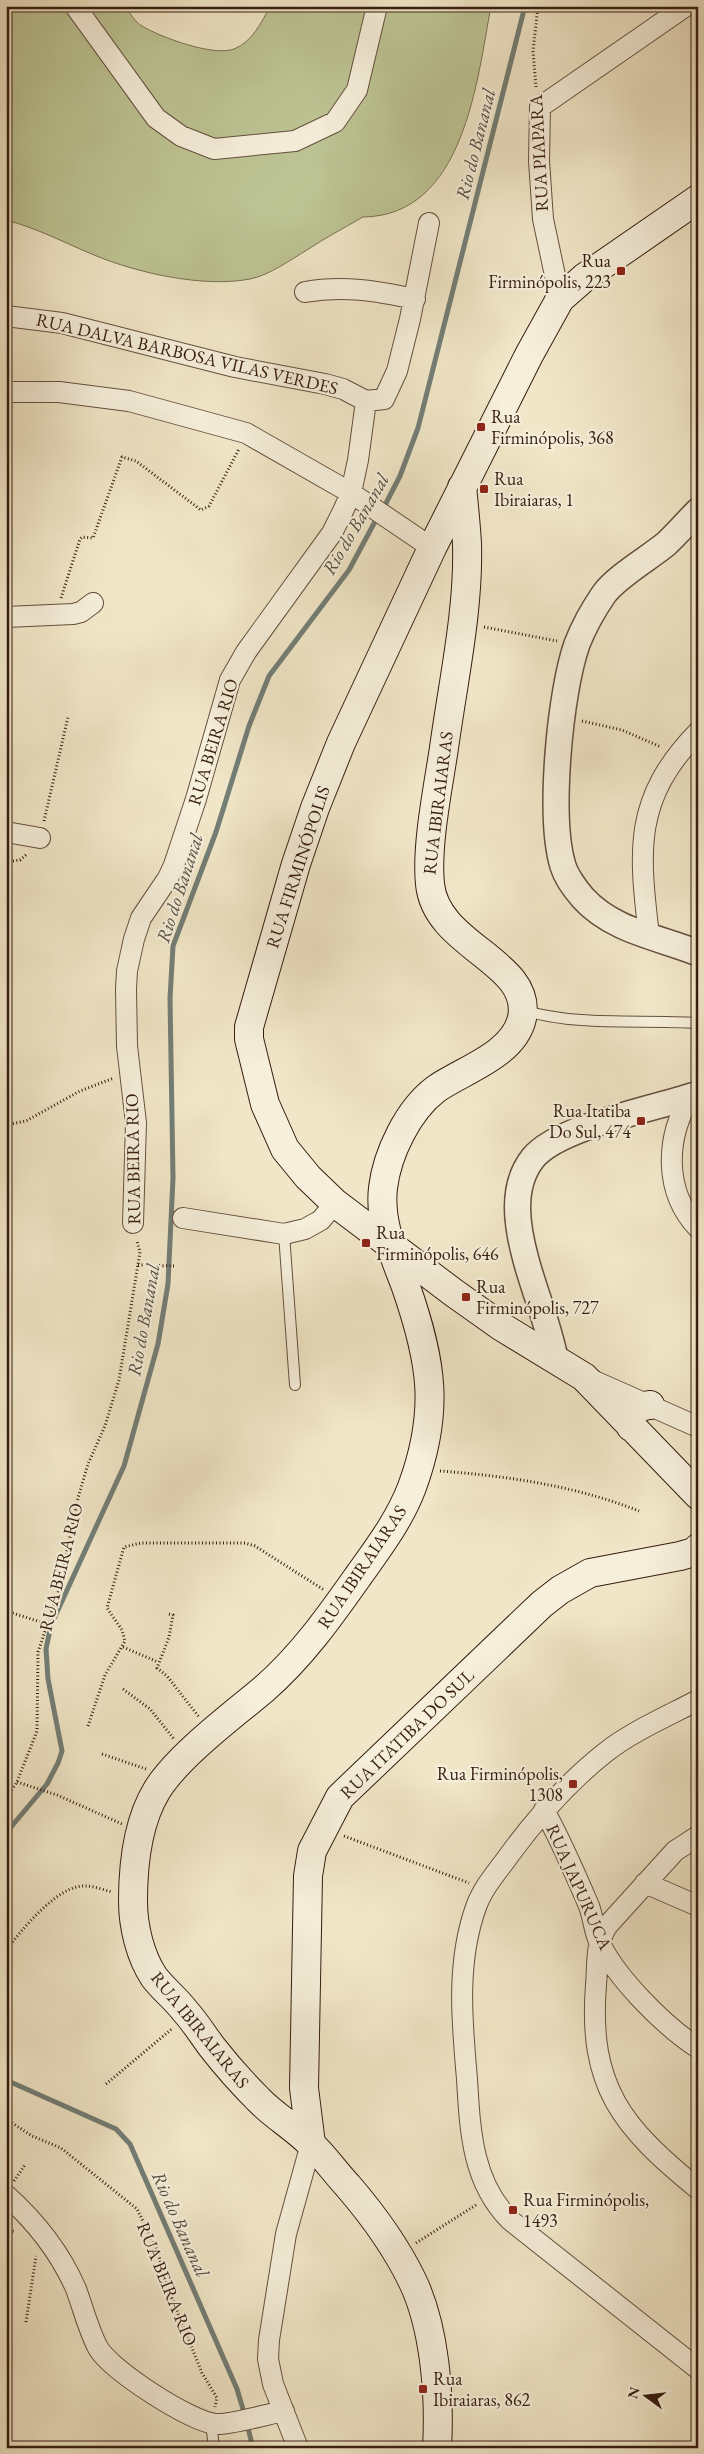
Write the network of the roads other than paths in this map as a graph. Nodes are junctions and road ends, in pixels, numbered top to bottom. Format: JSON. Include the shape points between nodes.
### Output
{"nodes":[{"id":1,"x":75,"y":6,"type":"edge"},
{"id":2,"x":377,"y":6,"type":"edge"},
{"id":3,"x":686,"y":6,"type":"edge"},
{"id":4,"x":698,"y":199,"type":"edge"},
{"id":5,"x":429,"y":223,"type":"dead end"},
{"id":6,"x":305,"y":292,"type":"dead end"},
{"id":7,"x":414,"y":299,"type":"junction"},
{"id":8,"x":560,"y":299,"type":"junction"},
{"id":9,"x":6,"y":316,"type":"edge"},
{"id":10,"x":6,"y":392,"type":"edge"},
{"id":11,"x":366,"y":401,"type":"junction"},
{"id":12,"x":350,"y":493,"type":"junction"},
{"id":13,"x":698,"y":511,"type":"edge"},
{"id":14,"x":456,"y":524,"type":"junction"},
{"id":15,"x":424,"y":544,"type":"junction"},
{"id":16,"x":467,"y":560,"type":"junction"},
{"id":17,"x":93,"y":603,"type":"dead end"},
{"id":18,"x":6,"y":617,"type":"edge"},
{"id":19,"x":698,"y":732,"type":"edge"},
{"id":20,"x":6,"y":832,"type":"edge"},
{"id":21,"x":40,"y":838,"type":"road end"},
{"id":22,"x":649,"y":936,"type":"junction"},
{"id":23,"x":698,"y":953,"type":"edge"},
{"id":24,"x":522,"y":1010,"type":"junction"},
{"id":25,"x":698,"y":1023,"type":"edge"},
{"id":26,"x":694,"y":1096,"type":"edge"},
{"id":27,"x":335,"y":1203,"type":"junction"},
{"id":28,"x":183,"y":1218,"type":"dead end"},
{"id":29,"x":132,"y":1223,"type":"road end"},
{"id":30,"x":698,"y":1228,"type":"edge"},
{"id":31,"x":284,"y":1234,"type":"junction"},
{"id":32,"x":390,"y":1246,"type":"junction"},
{"id":33,"x":537,"y":1292,"type":"junction"},
{"id":34,"x":527,"y":1341,"type":"junction"},
{"id":35,"x":555,"y":1358,"type":"junction"},
{"id":36,"x":584,"y":1377,"type":"junction"},
{"id":37,"x":295,"y":1385,"type":"dead end"},
{"id":38,"x":650,"y":1405,"type":"junction"},
{"id":39,"x":630,"y":1427,"type":"junction"},
{"id":40,"x":698,"y":1427,"type":"edge"},
{"id":41,"x":698,"y":1494,"type":"edge"},
{"id":42,"x":698,"y":1548,"type":"edge"},
{"id":43,"x":698,"y":1700,"type":"edge"},
{"id":44,"x":544,"y":1810,"type":"junction"},
{"id":45,"x":698,"y":1836,"type":"edge"},
{"id":46,"x":645,"y":1883,"type":"junction"},
{"id":47,"x":698,"y":1906,"type":"edge"},
{"id":48,"x":598,"y":1940,"type":"junction"},
{"id":49,"x":698,"y":2048,"type":"edge"},
{"id":50,"x":312,"y":2144,"type":"junction"},
{"id":51,"x":698,"y":2189,"type":"edge"},
{"id":52,"x":6,"y":2195,"type":"edge"},
{"id":53,"x":698,"y":2369,"type":"edge"},
{"id":54,"x":284,"y":2411,"type":"junction"},
{"id":55,"x":218,"y":2423,"type":"junction"},
{"id":56,"x":214,"y":2448,"type":"edge"},
{"id":57,"x":298,"y":2448,"type":"edge"},
{"id":58,"x":437,"y":2448,"type":"edge"}],
"edges":[{"from":1,"to":2,"type":"street","via":[[156,118],[181,136],[214,149],[294,141],[335,122],[356,90]]},
{"from":3,"to":8,"type":"street","name":"RUA PIAPARA","via":[[540,108],[543,219]]},
{"from":4,"to":8,"type":"main road","name":"RUA FIRMINÓPOLIS","via":[[585,277]]},
{"from":5,"to":7,"type":"street"},
{"from":6,"to":7,"type":"street","via":[[325,288],[358,289]]},
{"from":7,"to":11,"type":"street","via":[[397,371],[387,396],[382,400]]},
{"from":8,"to":14,"type":"main road","name":"RUA FIRMINÓPOLIS","via":[[462,487]]},
{"from":9,"to":11,"type":"street","name":"RUA DALVA BARBOSA VILAS VERDES","via":[[62,323],[235,367],[325,384]]},
{"from":10,"to":12,"type":"street","via":[[59,392],[129,401],[246,433]]},
{"from":11,"to":12,"type":"street","name":"RUA BEIRA RIO"},
{"from":12,"to":15,"type":"street"},
{"from":12,"to":29,"type":"street","name":"RUA BEIRA RIO","via":[[332,532],[246,652],[230,680],[174,865],[141,918],[130,954],[126,989],[129,1073],[136,1123]]},
{"from":13,"to":22,"type":"street","via":[[667,543],[606,592],[590,615],[577,645],[562,717],[556,802],[557,836],[563,867],[582,897],[603,917]]},
{"from":14,"to":15,"type":"main road","name":"RUA FIRMINÓPOLIS"},
{"from":14,"to":16,"type":"main road","name":"RUA IBIRAIARAS"},
{"from":15,"to":16,"type":"main road"},
{"from":15,"to":27,"type":"main road","name":"RUA FIRMINÓPOLIS","via":[[315,808],[249,1021],[254,1064],[273,1126],[285,1149]]},
{"from":16,"to":24,"type":"main road","name":"RUA IBIRAIARAS","via":[[429,880],[439,914],[454,932],[515,983],[521,996]]},
{"from":17,"to":18,"type":"street","via":[[81,612]]},
{"from":19,"to":22,"type":"street","via":[[676,754],[652,798],[642,849]]},
{"from":20,"to":21,"type":"street"},
{"from":22,"to":23,"type":"street"},
{"from":24,"to":25,"type":"lane","via":[[553,1018],[594,1022]]},
{"from":24,"to":32,"type":"main road","name":"RUA IBIRAIARAS","via":[[521,1022],[508,1042],[477,1066],[437,1088],[423,1100],[404,1129],[395,1147],[383,1190]]},
{"from":26,"to":30,"type":"street","via":[[680,1113],[674,1132],[671,1173],[678,1200],[687,1217]]},
{"from":26,"to":33,"type":"street","via":[[658,1104],[575,1132],[534,1158],[522,1178],[517,1200],[518,1224]]},
{"from":27,"to":31,"type":"street","via":[[321,1220],[305,1229]]},
{"from":27,"to":32,"type":"main road","name":"RUA FIRMINÓPOLIS"},
{"from":28,"to":31,"type":"street"},
{"from":31,"to":37,"type":"lane"},
{"from":32,"to":34,"type":"main road","name":"RUA FIRMINÓPOLIS","via":[[502,1327]]},
{"from":32,"to":50,"type":"main road","name":"RUA IBIRAIARAS","via":[[418,1324],[430,1379],[426,1435],[403,1508],[341,1601],[298,1657],[188,1756],[154,1794],[141,1830],[133,1896],[142,1952],[154,1977],[262,2104]]},
{"from":33,"to":34,"type":"street"},
{"from":33,"to":35,"type":"street","via":[[549,1326]]},
{"from":34,"to":35,"type":"main road","name":"RUA FIRMINÓPOLIS"},
{"from":35,"to":36,"type":"main road","name":"RUA FIRMINÓPOLIS"},
{"from":36,"to":38,"type":"street","name":"RUA FIRMINÓPOLIS"},
{"from":36,"to":39,"type":"main road"},
{"from":38,"to":39,"type":"main road","via":[[637,1408]]},
{"from":38,"to":40,"type":"street","name":"RUA FIRMINÓPOLIS"},
{"from":39,"to":41,"type":"main road"},
{"from":42,"to":50,"type":"main road","name":"RUA ITATIBA DO SUL","via":[[680,1556],[590,1573],[560,1590],[340,1797],[312,1851],[308,1876],[304,2088]]},
{"from":43,"to":44,"type":"street","via":[[607,1751]]},
{"from":44,"to":48,"type":"street","name":"RUA JAPURUCA","via":[[590,1909]]},
{"from":44,"to":53,"type":"street","via":[[485,1889],[469,1933],[461,2000],[471,2136],[479,2168],[491,2197],[510,2220]]},
{"from":45,"to":46,"type":"street","via":[[675,1851]]},
{"from":46,"to":47,"type":"street"},
{"from":46,"to":48,"type":"street","via":[[606,1926]]},
{"from":48,"to":49,"type":"street","name":"RUA JAPURUCA","via":[[620,1974],[661,2019]]},
{"from":48,"to":51,"type":"street","via":[[595,2035],[606,2086],[649,2147]]},
{"from":50,"to":54,"type":"street","via":[[286,2234],[269,2340],[268,2367]]},
{"from":50,"to":58,"type":"main road","name":"RUA IBIRAIARAS","via":[[376,2219],[415,2286],[433,2358],[439,2422]]},
{"from":52,"to":55,"type":"street","via":[[39,2228],[65,2267],[97,2347],[105,2359],[151,2392],[193,2416]]},
{"from":54,"to":55,"type":"street"},
{"from":54,"to":57,"type":"street"},
{"from":55,"to":56,"type":"lane"}]}
